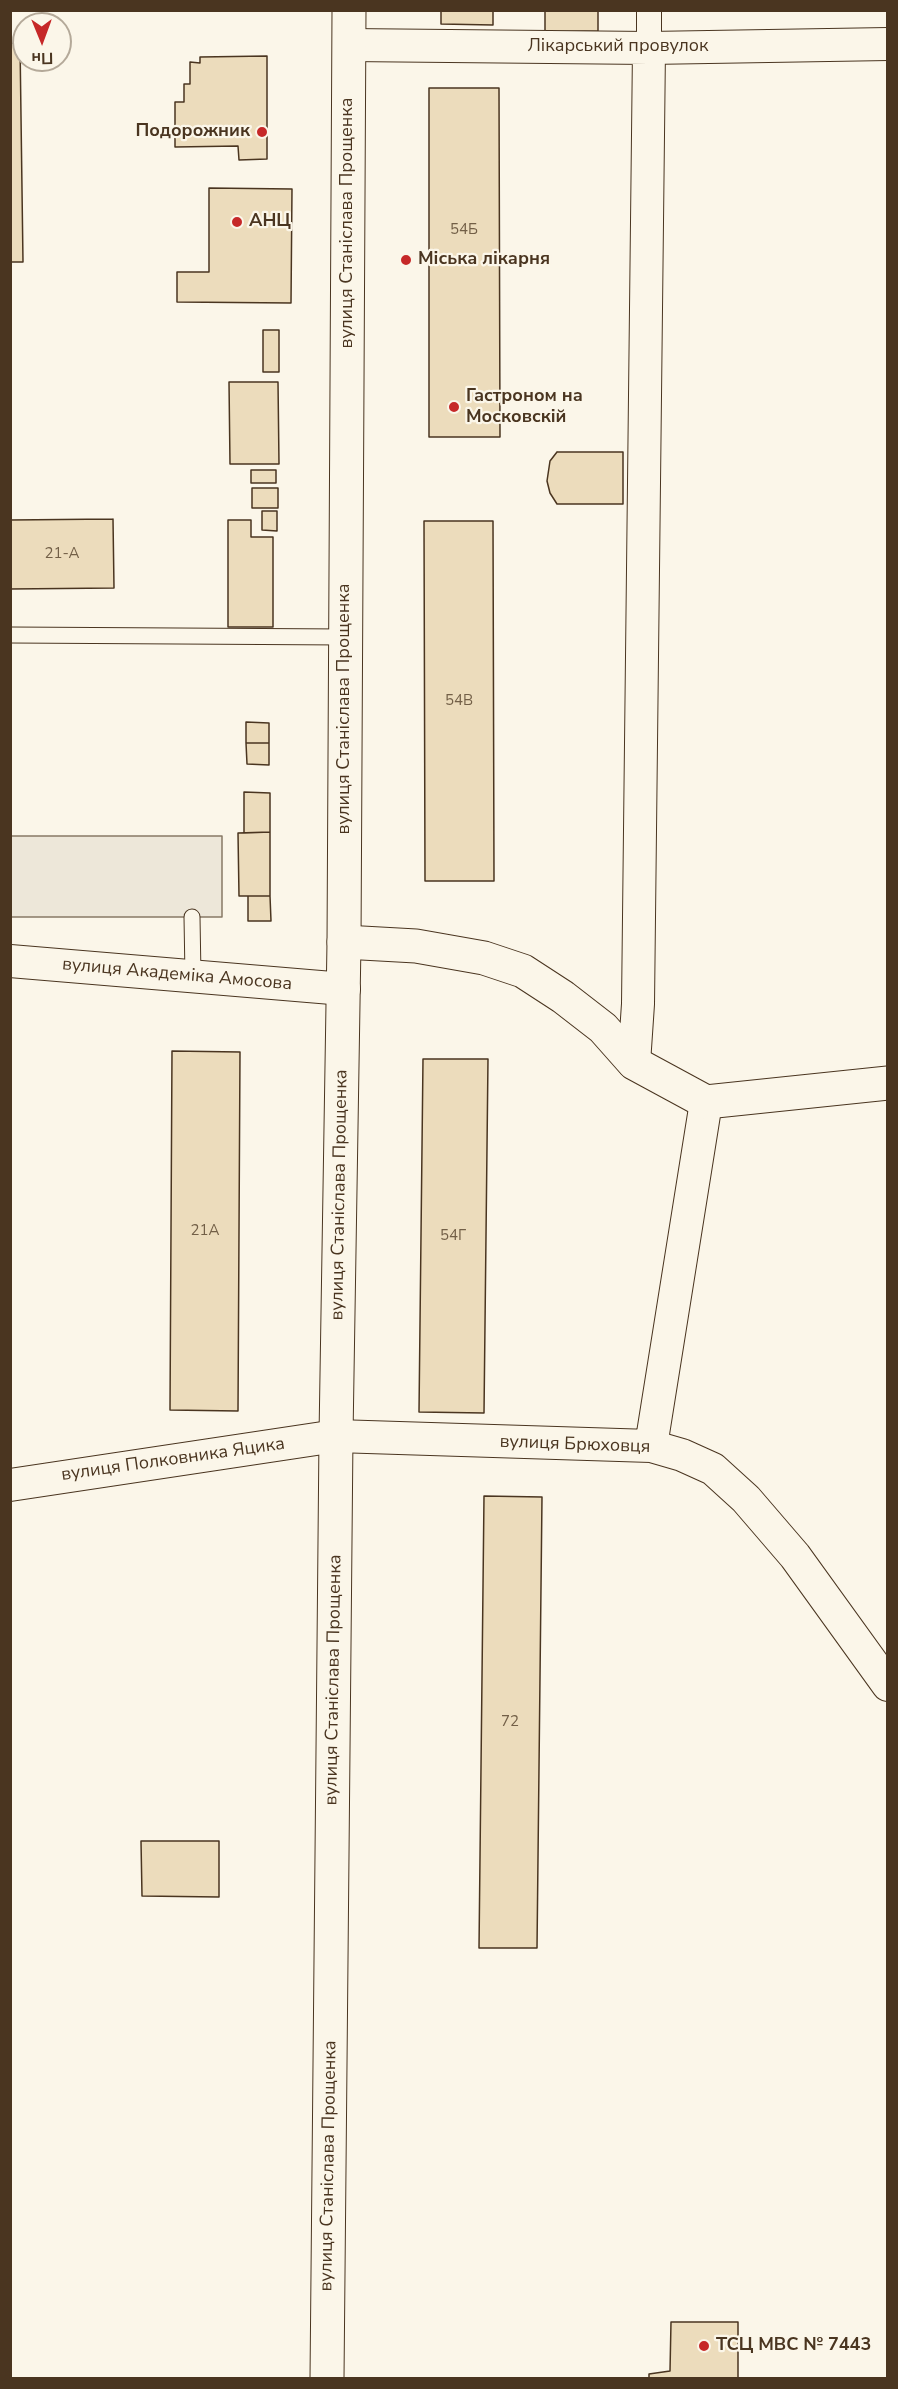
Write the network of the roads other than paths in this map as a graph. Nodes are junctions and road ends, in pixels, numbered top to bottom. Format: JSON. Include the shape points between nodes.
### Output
{"nodes":[{"id":1,"x":349,"y":10,"type":"edge"},
{"id":2,"x":649,"y":10,"type":"edge"},
{"id":3,"x":888,"y":44,"type":"edge"},
{"id":4,"x":349,"y":45,"type":"junction"},
{"id":5,"x":649,"y":48,"type":"junction"},
{"id":6,"x":10,"y":635,"type":"edge"},
{"id":7,"x":345,"y":637,"type":"junction"},
{"id":8,"x":192,"y":917,"type":"dead end"},
{"id":9,"x":344,"y":942,"type":"junction"},
{"id":10,"x":10,"y":961,"type":"edge"},
{"id":11,"x":193,"y":976,"type":"junction"},
{"id":12,"x":344,"y":989,"type":"junction"},
{"id":13,"x":634,"y":1063,"type":"junction"},
{"id":14,"x":888,"y":1083,"type":"edge"},
{"id":15,"x":706,"y":1102,"type":"junction"},
{"id":16,"x":336,"y":1436,"type":"junction"},
{"id":17,"x":651,"y":1446,"type":"junction"},
{"id":18,"x":10,"y":1485,"type":"edge"},
{"id":19,"x":888,"y":1684,"type":"edge"},
{"id":20,"x":327,"y":2379,"type":"edge"}],
"edges":[{"from":1,"to":4,"type":"main road","name":"вулиця Станіслава Прощенка"},
{"from":2,"to":5,"type":"street"},
{"from":3,"to":5,"type":"street","name":"Лікарський провулок"},
{"from":4,"to":5,"type":"street","name":"Лікарський провулок"},
{"from":4,"to":7,"type":"main road","name":"вулиця Станіслава Прощенка"},
{"from":5,"to":13,"type":"street","via":[[638,1004]]},
{"from":6,"to":7,"type":"lane"},
{"from":7,"to":9,"type":"main road","name":"вулиця Станіслава Прощенка"},
{"from":8,"to":11,"type":"lane"},
{"from":9,"to":12,"type":"main road","name":"вулиця Станіслава Прощенка"},
{"from":9,"to":13,"type":"main road","via":[[416,946],[484,958],[523,971],[603,1028]]},
{"from":10,"to":11,"type":"street","name":"вулиця Академіка Амосова"},
{"from":11,"to":12,"type":"street","name":"вулиця Академіка Амосова"},
{"from":12,"to":16,"type":"main road","name":"вулиця Станіслава Прощенка"},
{"from":13,"to":15,"type":"main road"},
{"from":14,"to":15,"type":"main road"},
{"from":15,"to":17,"type":"street"},
{"from":16,"to":17,"type":"street","name":"вулиця Брюховця"},
{"from":16,"to":18,"type":"street","name":"вулиця Полковника Яцика"},
{"from":16,"to":20,"type":"main road","name":"вулиця Станіслава Прощенка"},
{"from":17,"to":19,"type":"street","name":"вулиця Брюховця","via":[[713,1469],[746,1499],[795,1556]]}]}
